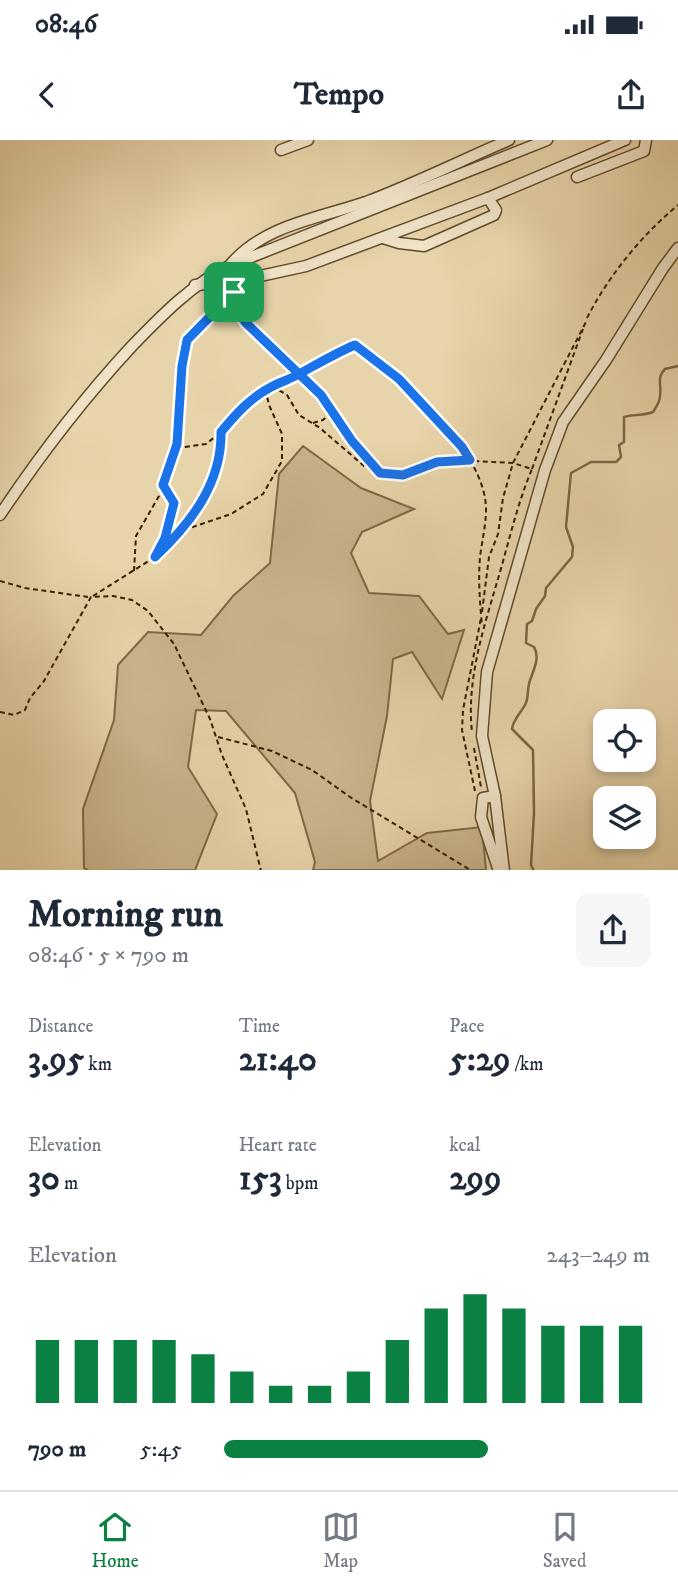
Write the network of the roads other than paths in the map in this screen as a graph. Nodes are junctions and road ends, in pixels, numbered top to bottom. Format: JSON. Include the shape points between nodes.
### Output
{"nodes":[{"id":1,"x":308,"y":140,"type":"edge"},
{"id":2,"x":509,"y":140,"type":"edge"},
{"id":3,"x":547,"y":140,"type":"edge"},
{"id":4,"x":625,"y":140,"type":"edge"},
{"id":5,"x":646,"y":140,"type":"edge"},
{"id":6,"x":281,"y":150,"type":"dead end"},
{"id":7,"x":577,"y":177,"type":"dead end"},
{"id":8,"x":488,"y":198,"type":"junction"},
{"id":9,"x":383,"y":238,"type":"junction"},
{"id":10,"x":678,"y":248,"type":"edge"},
{"id":11,"x":231,"y":265,"type":"junction"},
{"id":12,"x":195,"y":285,"type":"junction"},
{"id":13,"x":0,"y":515,"type":"edge"},
{"id":14,"x":495,"y":796,"type":"junction"},
{"id":15,"x":499,"y":870,"type":"edge"},
{"id":16,"x":504,"y":870,"type":"edge"}],
"edges":[{"from":1,"to":6,"type":"street"},
{"from":2,"to":11,"type":"street","via":[[367,201],[269,234]]},
{"from":3,"to":11,"type":"street"},
{"from":4,"to":8,"type":"street"},
{"from":5,"to":7,"type":"street","via":[[643,151]]},
{"from":8,"to":9,"type":"street"},
{"from":8,"to":9,"type":"street","via":[[496,210],[494,215],[424,246]]},
{"from":9,"to":12,"type":"street","via":[[234,287]]},
{"from":10,"to":14,"type":"street","via":[[563,422],[545,470],[487,672],[482,736]]},
{"from":11,"to":12,"type":"street"},
{"from":12,"to":13,"type":"street","via":[[93,388]]},
{"from":14,"to":15,"type":"street","via":[[483,798],[481,817]]},
{"from":14,"to":16,"type":"street"}]}
